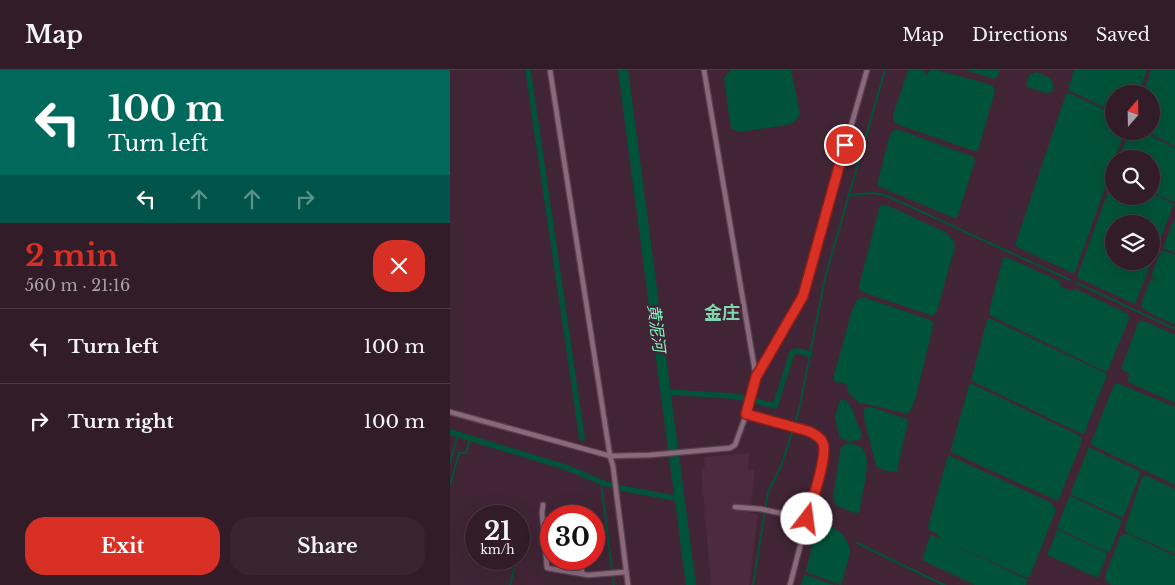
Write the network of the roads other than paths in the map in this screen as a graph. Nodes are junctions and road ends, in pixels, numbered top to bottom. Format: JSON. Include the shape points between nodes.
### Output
{"nodes":[{"id":1,"x":550,"y":70,"type":"edge"},
{"id":2,"x":704,"y":70,"type":"edge"},
{"id":3,"x":867,"y":70,"type":"edge"},
{"id":4,"x":756,"y":377,"type":"junction"},
{"id":5,"x":450,"y":412,"type":"edge"},
{"id":6,"x":746,"y":414,"type":"junction"},
{"id":7,"x":610,"y":456,"type":"junction"},
{"id":8,"x":735,"y":507,"type":"dead end"},
{"id":9,"x":807,"y":519,"type":"junction"},
{"id":10,"x":558,"y":570,"type":"edge"},
{"id":11,"x":582,"y":570,"type":"edge"},
{"id":12,"x":626,"y":572,"type":"junction"},
{"id":13,"x":582,"y":574,"type":"junction"},
{"id":14,"x":628,"y":585,"type":"edge"},
{"id":15,"x":790,"y":585,"type":"edge"}],
"edges":[{"from":1,"to":7,"type":"street"},
{"from":2,"to":4,"type":"street"},
{"from":3,"to":4,"type":"street","via":[[803,296]]},
{"from":4,"to":6,"type":"street"},
{"from":5,"to":7,"type":"street"},
{"from":6,"to":7,"type":"street","via":[[735,445],[730,448]]},
{"from":6,"to":9,"type":"street","via":[[808,431],[822,441],[822,462]]},
{"from":7,"to":12,"type":"street"},
{"from":8,"to":9,"type":"street"},
{"from":9,"to":15,"type":"street"},
{"from":10,"to":13,"type":"street"},
{"from":11,"to":13,"type":"street"},
{"from":12,"to":13,"type":"street"},
{"from":12,"to":14,"type":"street"}]}
